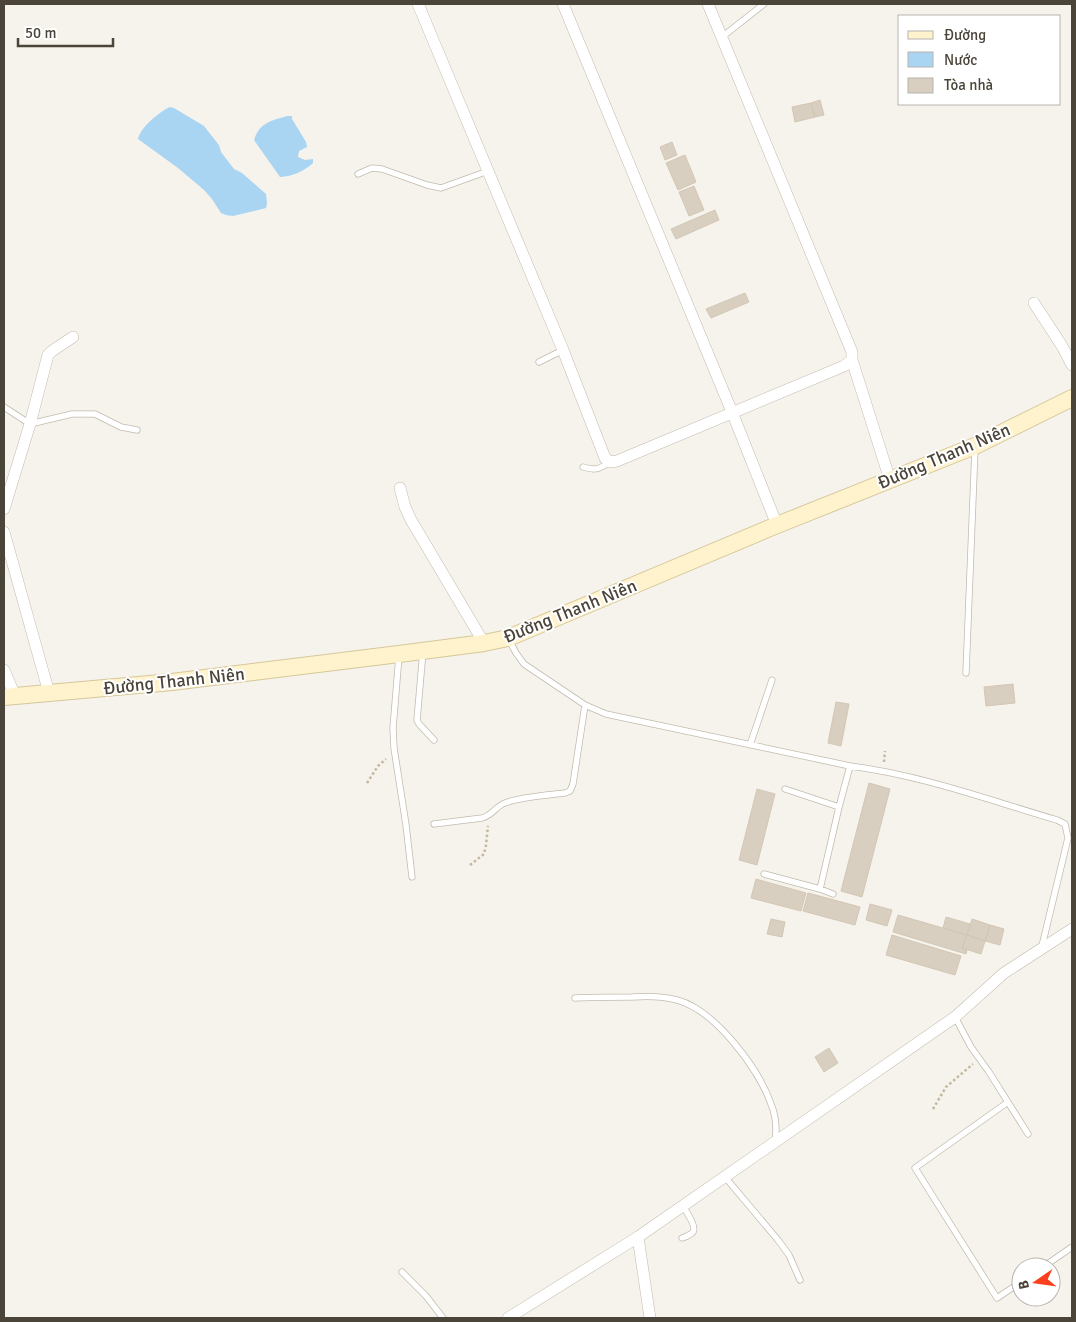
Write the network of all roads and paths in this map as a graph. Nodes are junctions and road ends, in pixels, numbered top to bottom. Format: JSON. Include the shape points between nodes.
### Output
{"nodes":[{"id":1,"x":418,"y":4,"type":"edge"},
{"id":2,"x":563,"y":4,"type":"edge"},
{"id":3,"x":708,"y":4,"type":"edge"},
{"id":4,"x":764,"y":4,"type":"edge"},
{"id":5,"x":722,"y":37,"type":"junction"},
{"id":6,"x":488,"y":172,"type":"junction"},
{"id":7,"x":358,"y":174,"type":"dead end"},
{"id":8,"x":1034,"y":303,"type":"dead end"},
{"id":9,"x":73,"y":337,"type":"dead end"},
{"id":10,"x":563,"y":350,"type":"junction"},
{"id":11,"x":852,"y":360,"type":"junction"},
{"id":12,"x":539,"y":362,"type":"dead end"},
{"id":13,"x":1072,"y":366,"type":"edge"},
{"id":14,"x":1072,"y":398,"type":"edge"},
{"id":15,"x":4,"y":408,"type":"edge"},
{"id":16,"x":732,"y":412,"type":"junction"},
{"id":17,"x":30,"y":424,"type":"junction"},
{"id":18,"x":136,"y":430,"type":"dead end"},
{"id":19,"x":975,"y":446,"type":"junction"},
{"id":20,"x":610,"y":462,"type":"junction"},
{"id":21,"x":583,"y":467,"type":"dead end"},
{"id":22,"x":890,"y":480,"type":"junction"},
{"id":23,"x":400,"y":488,"type":"dead end"},
{"id":24,"x":4,"y":509,"type":"edge"},
{"id":25,"x":777,"y":525,"type":"junction"},
{"id":26,"x":4,"y":532,"type":"edge"},
{"id":27,"x":508,"y":638,"type":"junction"},
{"id":28,"x":484,"y":643,"type":"junction"},
{"id":29,"x":423,"y":651,"type":"junction"},
{"id":30,"x":399,"y":654,"type":"junction"},
{"id":31,"x":4,"y":670,"type":"edge"},
{"id":32,"x":966,"y":674,"type":"dead end"},
{"id":33,"x":772,"y":680,"type":"dead end"},
{"id":34,"x":49,"y":693,"type":"junction"},
{"id":35,"x":9,"y":696,"type":"edge"},
{"id":36,"x":585,"y":705,"type":"junction"},
{"id":37,"x":434,"y":740,"type":"dead end"},
{"id":38,"x":750,"y":745,"type":"junction"},
{"id":39,"x":885,"y":751,"type":"dead end"},
{"id":40,"x":395,"y":752,"type":"junction"},
{"id":41,"x":850,"y":766,"type":"junction"},
{"id":42,"x":883,"y":771,"type":"junction"},
{"id":43,"x":367,"y":783,"type":"dead end"},
{"id":44,"x":785,"y":789,"type":"dead end"},
{"id":45,"x":839,"y":807,"type":"junction"},
{"id":46,"x":489,"y":816,"type":"junction"},
{"id":47,"x":434,"y":824,"type":"dead end"},
{"id":48,"x":1065,"y":824,"type":"junction"},
{"id":49,"x":1072,"y":824,"type":"edge"},
{"id":50,"x":470,"y":865,"type":"dead end"},
{"id":51,"x":764,"y":874,"type":"dead end"},
{"id":52,"x":412,"y":877,"type":"dead end"},
{"id":53,"x":820,"y":889,"type":"junction"},
{"id":54,"x":833,"y":894,"type":"dead end"},
{"id":55,"x":1072,"y":929,"type":"edge"},
{"id":56,"x":1042,"y":948,"type":"junction"},
{"id":57,"x":575,"y":998,"type":"dead end"},
{"id":58,"x":955,"y":1017,"type":"junction"},
{"id":59,"x":979,"y":1057,"type":"junction"},
{"id":60,"x":1008,"y":1102,"type":"junction"},
{"id":61,"x":933,"y":1109,"type":"dead end"},
{"id":62,"x":1028,"y":1134,"type":"dead end"},
{"id":63,"x":775,"y":1142,"type":"junction"},
{"id":64,"x":725,"y":1177,"type":"junction"},
{"id":65,"x":683,"y":1206,"type":"junction"},
{"id":66,"x":638,"y":1237,"type":"junction"},
{"id":67,"x":682,"y":1238,"type":"dead end"},
{"id":68,"x":1072,"y":1247,"type":"edge"},
{"id":69,"x":1058,"y":1257,"type":"edge"},
{"id":70,"x":402,"y":1272,"type":"dead end"},
{"id":71,"x":800,"y":1280,"type":"dead end"},
{"id":72,"x":1011,"y":1288,"type":"edge"},
{"id":73,"x":443,"y":1318,"type":"edge"},
{"id":74,"x":508,"y":1318,"type":"edge"},
{"id":75,"x":650,"y":1318,"type":"edge"}],
"edges":[{"from":1,"to":6,"type":"street"},
{"from":2,"to":16,"type":"street"},
{"from":3,"to":5,"type":"street"},
{"from":4,"to":5,"type":"lane"},
{"from":5,"to":11,"type":"street","via":[[852,352]]},
{"from":6,"to":7,"type":"lane","via":[[441,188],[372,168]]},
{"from":6,"to":10,"type":"street"},
{"from":8,"to":13,"type":"street"},
{"from":9,"to":17,"type":"street","via":[[48,356]]},
{"from":10,"to":12,"type":"lane"},
{"from":10,"to":20,"type":"street","via":[[605,458]]},
{"from":11,"to":16,"type":"street"},
{"from":11,"to":22,"type":"street"},
{"from":14,"to":19,"type":"main road","name":"Đường Thanh Niên"},
{"from":15,"to":17,"type":"lane"},
{"from":16,"to":20,"type":"street"},
{"from":16,"to":25,"type":"street"},
{"from":17,"to":18,"type":"lane","via":[[72,414],[95,414],[121,427]]},
{"from":17,"to":24,"type":"street"},
{"from":19,"to":22,"type":"main road","name":"Đường Thanh Niên"},
{"from":19,"to":32,"type":"lane"},
{"from":20,"to":21,"type":"lane","via":[[593,470]]},
{"from":22,"to":25,"type":"main road","name":"Đường Thanh Niên"},
{"from":23,"to":28,"type":"street","via":[[411,520]]},
{"from":25,"to":27,"type":"main road","name":"Đường Thanh Niên"},
{"from":26,"to":34,"type":"street"},
{"from":27,"to":28,"type":"main road","name":"Đường Thanh Niên"},
{"from":27,"to":36,"type":"lane","via":[[524,664]]},
{"from":28,"to":29,"type":"main road","name":"Đường Thanh Niên"},
{"from":29,"to":30,"type":"main road","name":"Đường Thanh Niên"},
{"from":29,"to":37,"type":"lane","via":[[417,720]]},
{"from":30,"to":34,"type":"main road","name":"Đường Thanh Niên","via":[[172,682]]},
{"from":30,"to":40,"type":"lane","via":[[393,728]]},
{"from":31,"to":35,"type":"street"},
{"from":33,"to":38,"type":"lane"},
{"from":34,"to":35,"type":"main road","name":"Đường Thanh Niên"},
{"from":36,"to":38,"type":"lane","via":[[606,714]]},
{"from":36,"to":46,"type":"lane","via":[[570,791],[504,803]]},
{"from":38,"to":41,"type":"lane"},
{"from":39,"to":42,"type":"path"},
{"from":40,"to":43,"type":"path","via":[[378,766]]},
{"from":40,"to":52,"type":"lane"},
{"from":41,"to":42,"type":"lane"},
{"from":41,"to":45,"type":"lane"},
{"from":42,"to":48,"type":"lane","via":[[924,780]]},
{"from":44,"to":45,"type":"lane"},
{"from":45,"to":53,"type":"lane"},
{"from":46,"to":47,"type":"lane"},
{"from":46,"to":50,"type":"path","via":[[484,854]]},
{"from":48,"to":49,"type":"lane"},
{"from":48,"to":56,"type":"lane","via":[[1068,838]]},
{"from":51,"to":53,"type":"lane"},
{"from":53,"to":54,"type":"lane"},
{"from":55,"to":56,"type":"street"},
{"from":56,"to":58,"type":"street","via":[[1004,973]]},
{"from":57,"to":63,"type":"lane","via":[[658,996],[679,1000],[701,1010],[735,1044],[764,1088],[774,1114]]},
{"from":58,"to":59,"type":"lane"},
{"from":58,"to":63,"type":"street"},
{"from":59,"to":60,"type":"lane"},
{"from":59,"to":61,"type":"path","via":[[946,1087]]},
{"from":60,"to":62,"type":"lane"},
{"from":60,"to":72,"type":"lane","via":[[915,1168],[996,1298]]},
{"from":63,"to":64,"type":"street"},
{"from":64,"to":65,"type":"street"},
{"from":64,"to":71,"type":"lane","via":[[789,1255]]},
{"from":65,"to":66,"type":"street"},
{"from":65,"to":67,"type":"lane","via":[[694,1230]]},
{"from":66,"to":74,"type":"street"},
{"from":66,"to":75,"type":"street"},
{"from":68,"to":69,"type":"lane"},
{"from":70,"to":73,"type":"lane"}]}
